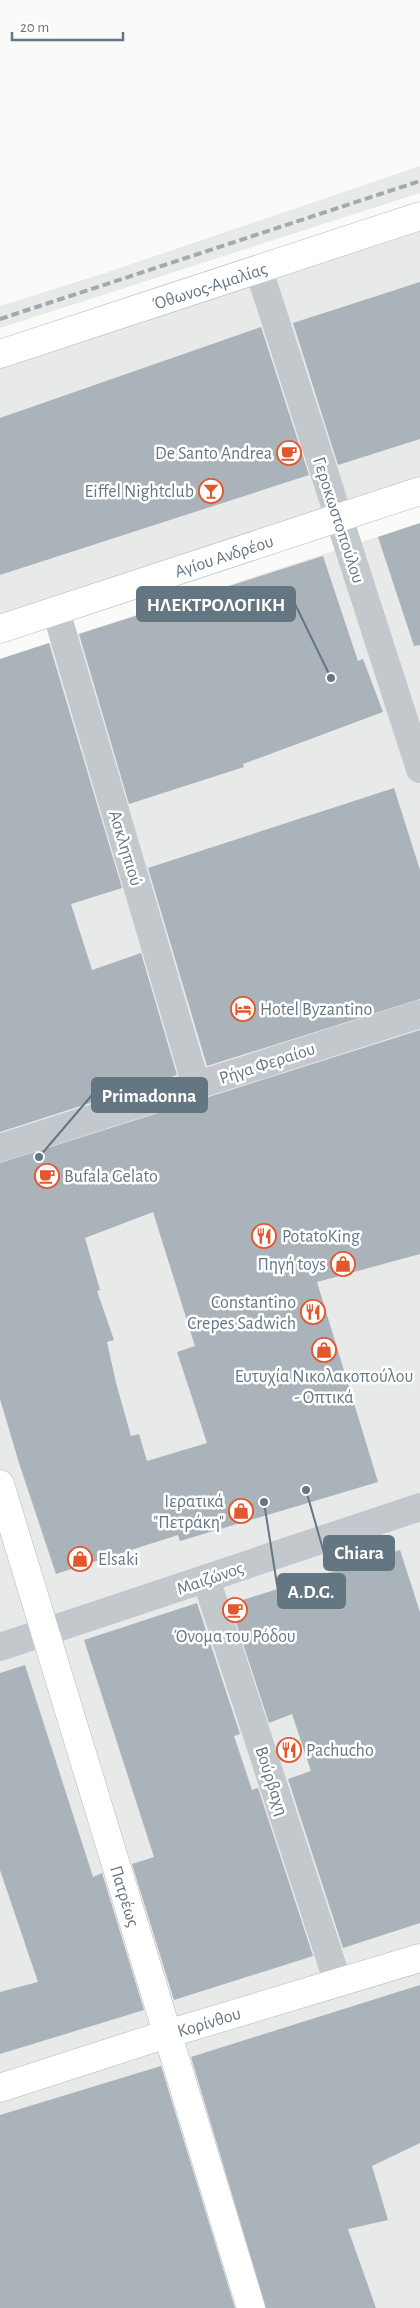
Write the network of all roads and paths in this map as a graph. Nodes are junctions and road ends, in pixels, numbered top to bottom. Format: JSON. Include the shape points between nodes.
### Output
{"nodes":[{"id":1,"x":420,"y":216,"type":"edge"},
{"id":2,"x":259,"y":270,"type":"junction"},
{"id":3,"x":0,"y":354,"type":"edge"},
{"id":4,"x":420,"y":492,"type":"edge"},
{"id":5,"x":339,"y":518,"type":"junction"},
{"id":6,"x":56,"y":611,"type":"junction"},
{"id":7,"x":0,"y":629,"type":"edge"},
{"id":8,"x":420,"y":769,"type":"edge"},
{"id":9,"x":420,"y":1014,"type":"edge"},
{"id":10,"x":196,"y":1085,"type":"junction"},
{"id":11,"x":0,"y":1148,"type":"edge"},
{"id":12,"x":0,"y":1484,"type":"edge"},
{"id":13,"x":420,"y":1507,"type":"edge"},
{"id":14,"x":206,"y":1579,"type":"junction"},
{"id":15,"x":46,"y":1633,"type":"junction"},
{"id":16,"x":0,"y":1648,"type":"edge"},
{"id":17,"x":420,"y":1958,"type":"edge"},
{"id":18,"x":338,"y":1983,"type":"junction"},
{"id":19,"x":168,"y":2034,"type":"junction"},
{"id":20,"x":0,"y":2088,"type":"edge"},
{"id":21,"x":251,"y":2308,"type":"edge"}],
"edges":[{"from":1,"to":2,"type":"main road","name":"Όθωνος-Αμαλίας"},
{"from":2,"to":3,"type":"main road","name":"Όθωνος-Αμαλίας"},
{"from":2,"to":5,"type":"street","name":"Γεροκωστοπούλου"},
{"from":4,"to":5,"type":"main road","name":"Αγίου Ανδρέου"},
{"from":5,"to":6,"type":"main road","name":"Αγίου Ανδρέου"},
{"from":5,"to":8,"type":"street","name":"Γεροκωστοπούλου"},
{"from":6,"to":7,"type":"main road","name":"Αγίου Ανδρέου"},
{"from":6,"to":10,"type":"street","name":"Ασκληπιού"},
{"from":9,"to":10,"type":"street","name":"Ρήγα Φεραίου"},
{"from":10,"to":11,"type":"street","name":"Ρήγα Φεραίου"},
{"from":12,"to":15,"type":"main road","name":"Πατρέως"},
{"from":13,"to":14,"type":"street","name":"Μαιζώνος"},
{"from":14,"to":15,"type":"street","name":"Μαιζώνος"},
{"from":14,"to":18,"type":"street","name":"Βούρβαχη"},
{"from":15,"to":16,"type":"street","name":"Μαιζώνος"},
{"from":15,"to":19,"type":"main road","name":"Πατρέως"},
{"from":17,"to":18,"type":"main road","name":"Κορίνθου"},
{"from":18,"to":19,"type":"main road","name":"Κορίνθου"},
{"from":19,"to":20,"type":"main road","name":"Κορίνθου"},
{"from":19,"to":21,"type":"main road","name":"Πατρέως"}]}
